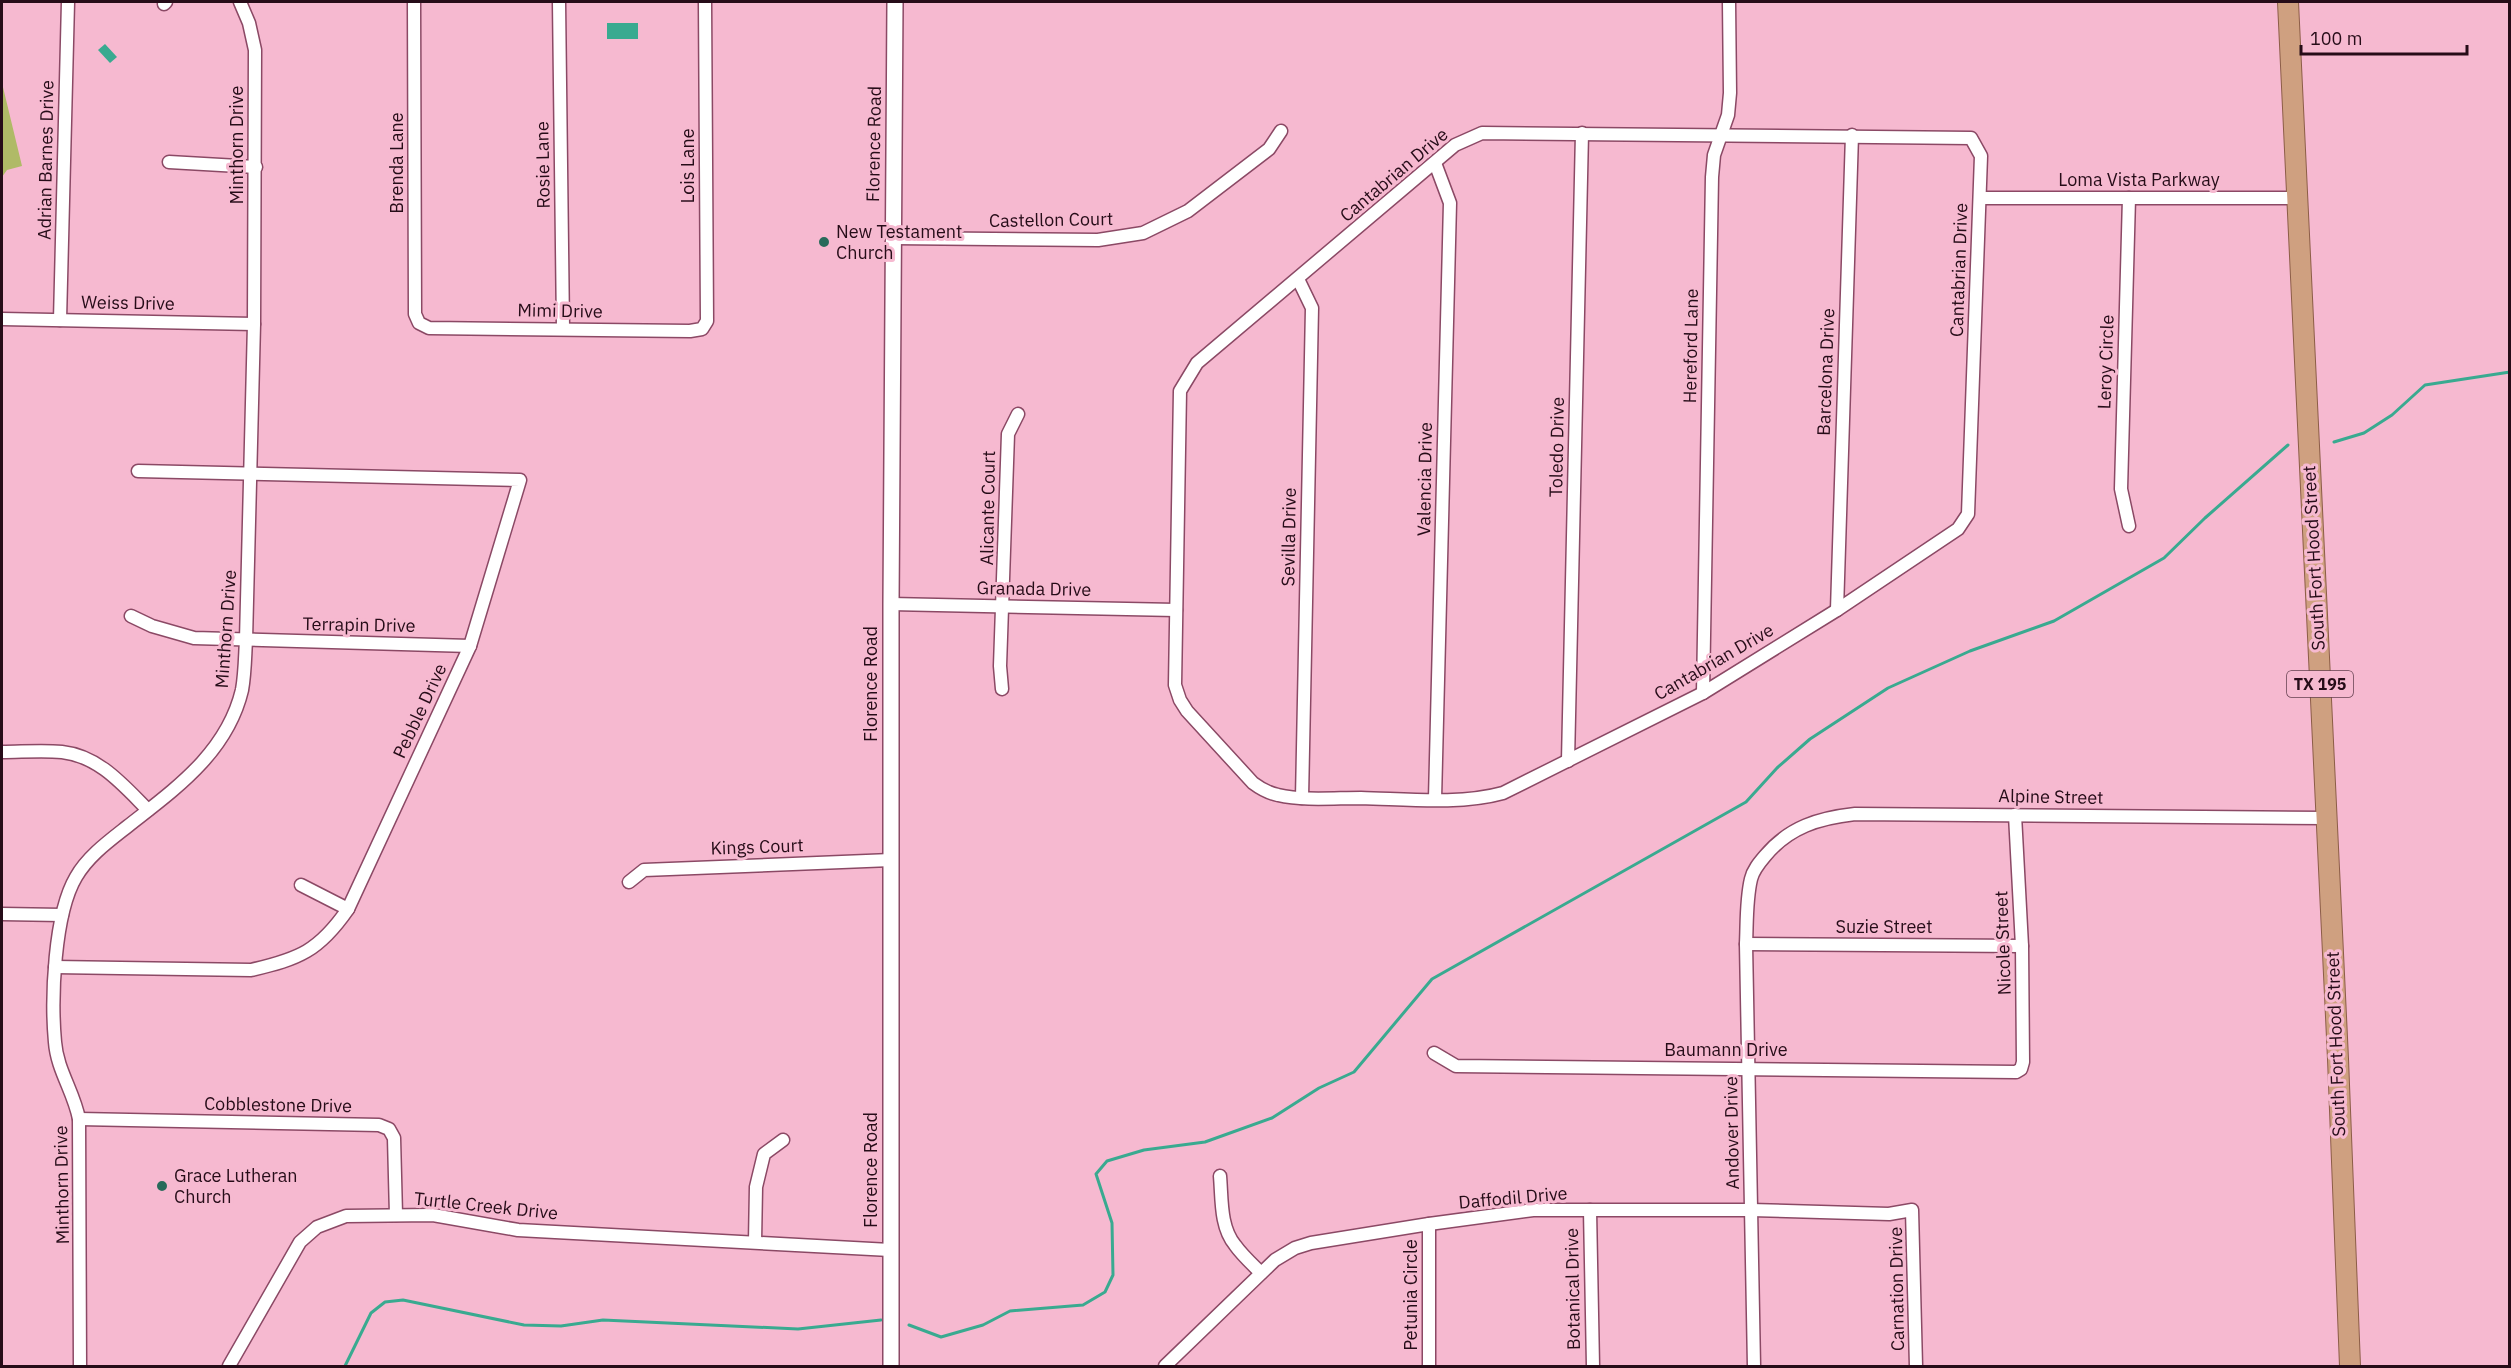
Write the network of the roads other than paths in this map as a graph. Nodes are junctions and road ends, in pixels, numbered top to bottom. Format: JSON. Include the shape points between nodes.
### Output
{"nodes":[{"id":1,"x":68,"y":2,"type":"edge"},
{"id":2,"x":240,"y":2,"type":"edge"},
{"id":3,"x":414,"y":2,"type":"edge"},
{"id":4,"x":558,"y":2,"type":"edge"},
{"id":5,"x":705,"y":2,"type":"edge"},
{"id":6,"x":895,"y":2,"type":"edge"},
{"id":7,"x":1729,"y":2,"type":"edge"},
{"id":8,"x":2288,"y":2,"type":"edge"},
{"id":9,"x":1281,"y":131,"type":"dead end"},
{"id":10,"x":1582,"y":133,"type":"junction"},
{"id":11,"x":1720,"y":135,"type":"junction"},
{"id":12,"x":1852,"y":135,"type":"junction"},
{"id":13,"x":169,"y":162,"type":"dead end"},
{"id":14,"x":1435,"y":163,"type":"junction"},
{"id":15,"x":256,"y":167,"type":"junction"},
{"id":16,"x":1980,"y":198,"type":"junction"},
{"id":17,"x":2129,"y":198,"type":"junction"},
{"id":18,"x":2297,"y":198,"type":"junction"},
{"id":19,"x":893,"y":238,"type":"junction"},
{"id":20,"x":1298,"y":279,"type":"junction"},
{"id":21,"x":2,"y":319,"type":"edge"},
{"id":22,"x":60,"y":320,"type":"junction"},
{"id":23,"x":419,"y":323,"type":"joint"},
{"id":24,"x":254,"y":324,"type":"junction"},
{"id":25,"x":563,"y":328,"type":"junction"},
{"id":26,"x":702,"y":329,"type":"joint"},
{"id":27,"x":1018,"y":414,"type":"dead end"},
{"id":28,"x":138,"y":471,"type":"dead end"},
{"id":29,"x":250,"y":474,"type":"junction"},
{"id":30,"x":2128,"y":526,"type":"dead end"},
{"id":31,"x":891,"y":604,"type":"junction"},
{"id":32,"x":1003,"y":606,"type":"junction"},
{"id":33,"x":1837,"y":609,"type":"junction"},
{"id":34,"x":1176,"y":610,"type":"junction"},
{"id":35,"x":131,"y":616,"type":"dead end"},
{"id":36,"x":246,"y":640,"type":"junction"},
{"id":37,"x":470,"y":645,"type":"junction"},
{"id":38,"x":1002,"y":689,"type":"dead end"},
{"id":39,"x":1703,"y":693,"type":"junction"},
{"id":40,"x":2,"y":752,"type":"edge"},
{"id":41,"x":1568,"y":761,"type":"junction"},
{"id":42,"x":1302,"y":798,"type":"junction"},
{"id":43,"x":1435,"y":799,"type":"junction"},
{"id":44,"x":148,"y":810,"type":"junction"},
{"id":45,"x":2015,"y":815,"type":"junction"},
{"id":46,"x":2326,"y":818,"type":"junction"},
{"id":47,"x":1782,"y":839,"type":"joint"},
{"id":48,"x":891,"y":860,"type":"junction"},
{"id":49,"x":629,"y":882,"type":"dead end"},
{"id":50,"x":301,"y":885,"type":"dead end"},
{"id":51,"x":348,"y":909,"type":"junction"},
{"id":52,"x":2,"y":914,"type":"edge"},
{"id":53,"x":62,"y":915,"type":"junction"},
{"id":54,"x":1746,"y":944,"type":"junction"},
{"id":55,"x":2022,"y":946,"type":"junction"},
{"id":56,"x":55,"y":967,"type":"junction"},
{"id":57,"x":1434,"y":1053,"type":"dead end"},
{"id":58,"x":1748,"y":1068,"type":"junction"},
{"id":59,"x":2021,"y":1069,"type":"joint"},
{"id":60,"x":79,"y":1119,"type":"junction"},
{"id":61,"x":783,"y":1140,"type":"dead end"},
{"id":62,"x":1220,"y":1176,"type":"dead end"},
{"id":63,"x":1590,"y":1210,"type":"junction"},
{"id":64,"x":1751,"y":1210,"type":"junction"},
{"id":65,"x":1912,"y":1210,"type":"joint"},
{"id":66,"x":396,"y":1215,"type":"junction"},
{"id":67,"x":1429,"y":1224,"type":"junction"},
{"id":68,"x":755,"y":1242,"type":"junction"},
{"id":69,"x":890,"y":1250,"type":"junction"},
{"id":70,"x":1261,"y":1273,"type":"junction"},
{"id":71,"x":80,"y":1366,"type":"edge"},
{"id":72,"x":229,"y":1366,"type":"edge"},
{"id":73,"x":891,"y":1366,"type":"edge"},
{"id":74,"x":1165,"y":1366,"type":"edge"},
{"id":75,"x":1429,"y":1366,"type":"edge"},
{"id":76,"x":1593,"y":1366,"type":"edge"},
{"id":77,"x":1754,"y":1366,"type":"edge"},
{"id":78,"x":1916,"y":1366,"type":"edge"},
{"id":79,"x":2350,"y":1366,"type":"edge"}],
"edges":[{"from":1,"to":22,"type":"street","name":"Adrian Barnes Drive"},
{"from":2,"to":15,"type":"street","name":"Minthorn Drive","via":[[255,50]]},
{"from":3,"to":23,"type":"street","name":"Brenda Lane","via":[[415,314]]},
{"from":4,"to":25,"type":"street","name":"Rosie Lane"},
{"from":5,"to":26,"type":"street","name":"Lois Lane","via":[[707,321]]},
{"from":6,"to":19,"type":"street","name":"Florence Road"},
{"from":7,"to":11,"type":"street","name":"Hereford Lane","via":[[1730,93],[1728,115]]},
{"from":8,"to":18,"type":"highway","name":"South Fort Hood Street","number":"TX 195"},
{"from":9,"to":19,"type":"street","name":"Castellon Court","via":[[1269,149],[1188,211],[1143,233],[1098,240]]},
{"from":10,"to":11,"type":"street","name":"Cantabrian Drive"},
{"from":10,"to":14,"type":"street","name":"Cantabrian Drive","via":[[1482,133],[1455,145]]},
{"from":10,"to":41,"type":"street","name":"Toledo Drive"},
{"from":11,"to":12,"type":"street","name":"Cantabrian Drive"},
{"from":11,"to":39,"type":"street","name":"Hereford Lane","via":[[1712,177]]},
{"from":12,"to":16,"type":"street","name":"Cantabrian Drive","via":[[1971,138],[1981,156]]},
{"from":12,"to":33,"type":"street","name":"Barcelona Drive"},
{"from":13,"to":15,"type":"street"},
{"from":14,"to":20,"type":"street","name":"Cantabrian Drive"},
{"from":14,"to":43,"type":"street","name":"Valencia Drive","via":[[1450,203]]},
{"from":15,"to":24,"type":"street","name":"Minthorn Drive"},
{"from":16,"to":17,"type":"street","name":"Loma Vista Parkway"},
{"from":16,"to":33,"type":"street","name":"Cantabrian Drive","via":[[1968,514],[1958,529]]},
{"from":17,"to":18,"type":"street","name":"Loma Vista Parkway"},
{"from":17,"to":30,"type":"street","name":"Leroy Circle","via":[[2121,489]]},
{"from":18,"to":46,"type":"highway","name":"South Fort Hood Street","number":"TX 195"},
{"from":19,"to":31,"type":"street","name":"Florence Road"},
{"from":20,"to":34,"type":"street","name":"Cantabrian Drive","via":[[1197,363],[1180,391]]},
{"from":20,"to":42,"type":"street","name":"Sevilla Drive","via":[[1312,308]]},
{"from":21,"to":22,"type":"street","name":"Weiss Drive"},
{"from":22,"to":24,"type":"street","name":"Weiss Drive"},
{"from":23,"to":25,"type":"street","name":"Mimi Drive","via":[[429,328]]},
{"from":24,"to":29,"type":"street","name":"Minthorn Drive"},
{"from":25,"to":26,"type":"street","name":"Mimi Drive"},
{"from":27,"to":32,"type":"street","name":"Alicante Court","via":[[1008,434]]},
{"from":28,"to":29,"type":"street"},
{"from":29,"to":36,"type":"street","name":"Minthorn Drive"},
{"from":29,"to":37,"type":"street","name":"Pebble Drive","via":[[520,480]]},
{"from":31,"to":32,"type":"street","name":"Granada Drive"},
{"from":31,"to":48,"type":"street","name":"Florence Road"},
{"from":32,"to":34,"type":"street","name":"Granada Drive"},
{"from":32,"to":38,"type":"street","name":"Alicante Court"},
{"from":33,"to":39,"type":"street","name":"Cantabrian Drive"},
{"from":34,"to":42,"type":"street","name":"Cantabrian Drive","via":[[1175,685],[1180,700],[1261,790]]},
{"from":35,"to":36,"type":"street","name":"Terrapin Drive","via":[[194,638]]},
{"from":36,"to":37,"type":"street","name":"Terrapin Drive"},
{"from":36,"to":44,"type":"street","name":"Minthorn Drive","via":[[242,689],[225,732],[192,775]]},
{"from":37,"to":51,"type":"street","name":"Pebble Drive"},
{"from":39,"to":41,"type":"street","name":"Cantabrian Drive"},
{"from":40,"to":44,"type":"street","via":[[62,752],[81,757],[114,776]]},
{"from":41,"to":43,"type":"street","name":"Cantabrian Drive","via":[[1503,793],[1485,798]]},
{"from":42,"to":43,"type":"street","name":"Cantabrian Drive"},
{"from":44,"to":53,"type":"street","name":"Minthorn Drive","via":[[88,861],[69,891]]},
{"from":45,"to":46,"type":"street","name":"Alpine Street"},
{"from":45,"to":47,"type":"street","name":"Alpine Street","via":[[1855,814],[1802,826]]},
{"from":45,"to":55,"type":"street","name":"Nicole Street"},
{"from":46,"to":79,"type":"highway","name":"South Fort Hood Street","number":"TX 195"},
{"from":47,"to":54,"type":"street","name":"Andover Drive","via":[[1753,872]]},
{"from":48,"to":49,"type":"street","name":"Kings Court","via":[[644,870]]},
{"from":48,"to":69,"type":"street","name":"Florence Road"},
{"from":50,"to":51,"type":"street"},
{"from":51,"to":56,"type":"street","name":"Pebble Drive","via":[[332,933],[311,949],[280,963],[250,970]]},
{"from":52,"to":53,"type":"street"},
{"from":53,"to":56,"type":"street","name":"Minthorn Drive"},
{"from":54,"to":55,"type":"street","name":"Suzie Street"},
{"from":54,"to":58,"type":"street","name":"Andover Drive"},
{"from":55,"to":59,"type":"street","name":"Nicole Street"},
{"from":56,"to":60,"type":"street","name":"Minthorn Drive","via":[[54,1042]]},
{"from":57,"to":58,"type":"street","name":"Baumann Drive","via":[[1456,1066]]},
{"from":58,"to":59,"type":"street","name":"Baumann Drive","via":[[2016,1072]]},
{"from":58,"to":64,"type":"street","name":"Andover Drive"},
{"from":60,"to":66,"type":"street","name":"Cobblestone Drive","via":[[379,1125],[389,1129],[394,1138]]},
{"from":60,"to":71,"type":"street","name":"Minthorn Drive"},
{"from":61,"to":68,"type":"street","via":[[764,1154],[756,1187]]},
{"from":62,"to":70,"type":"street","via":[[1228,1233],[1234,1245]]},
{"from":63,"to":64,"type":"street","name":"Daffodil Drive"},
{"from":63,"to":67,"type":"street","name":"Daffodil Drive","via":[[1533,1210]]},
{"from":63,"to":76,"type":"street","name":"Botanical Drive"},
{"from":64,"to":65,"type":"street","name":"Daffodil Drive","via":[[1889,1214]]},
{"from":64,"to":77,"type":"street","name":"Andover Drive"},
{"from":65,"to":78,"type":"street","name":"Carnation Drive"},
{"from":66,"to":68,"type":"street","name":"Turtle Creek Drive","via":[[433,1215],[518,1230]]},
{"from":66,"to":72,"type":"street","name":"Turtle Creek Drive","via":[[346,1216],[317,1227],[300,1242]]},
{"from":67,"to":70,"type":"street","name":"Daffodil Drive","via":[[1311,1243],[1285,1253]]},
{"from":67,"to":75,"type":"street","name":"Petunia Circle"},
{"from":68,"to":69,"type":"street","name":"Turtle Creek Drive"},
{"from":69,"to":73,"type":"street","name":"Florence Road"},
{"from":70,"to":74,"type":"street","name":"Daffodil Drive"}]}
